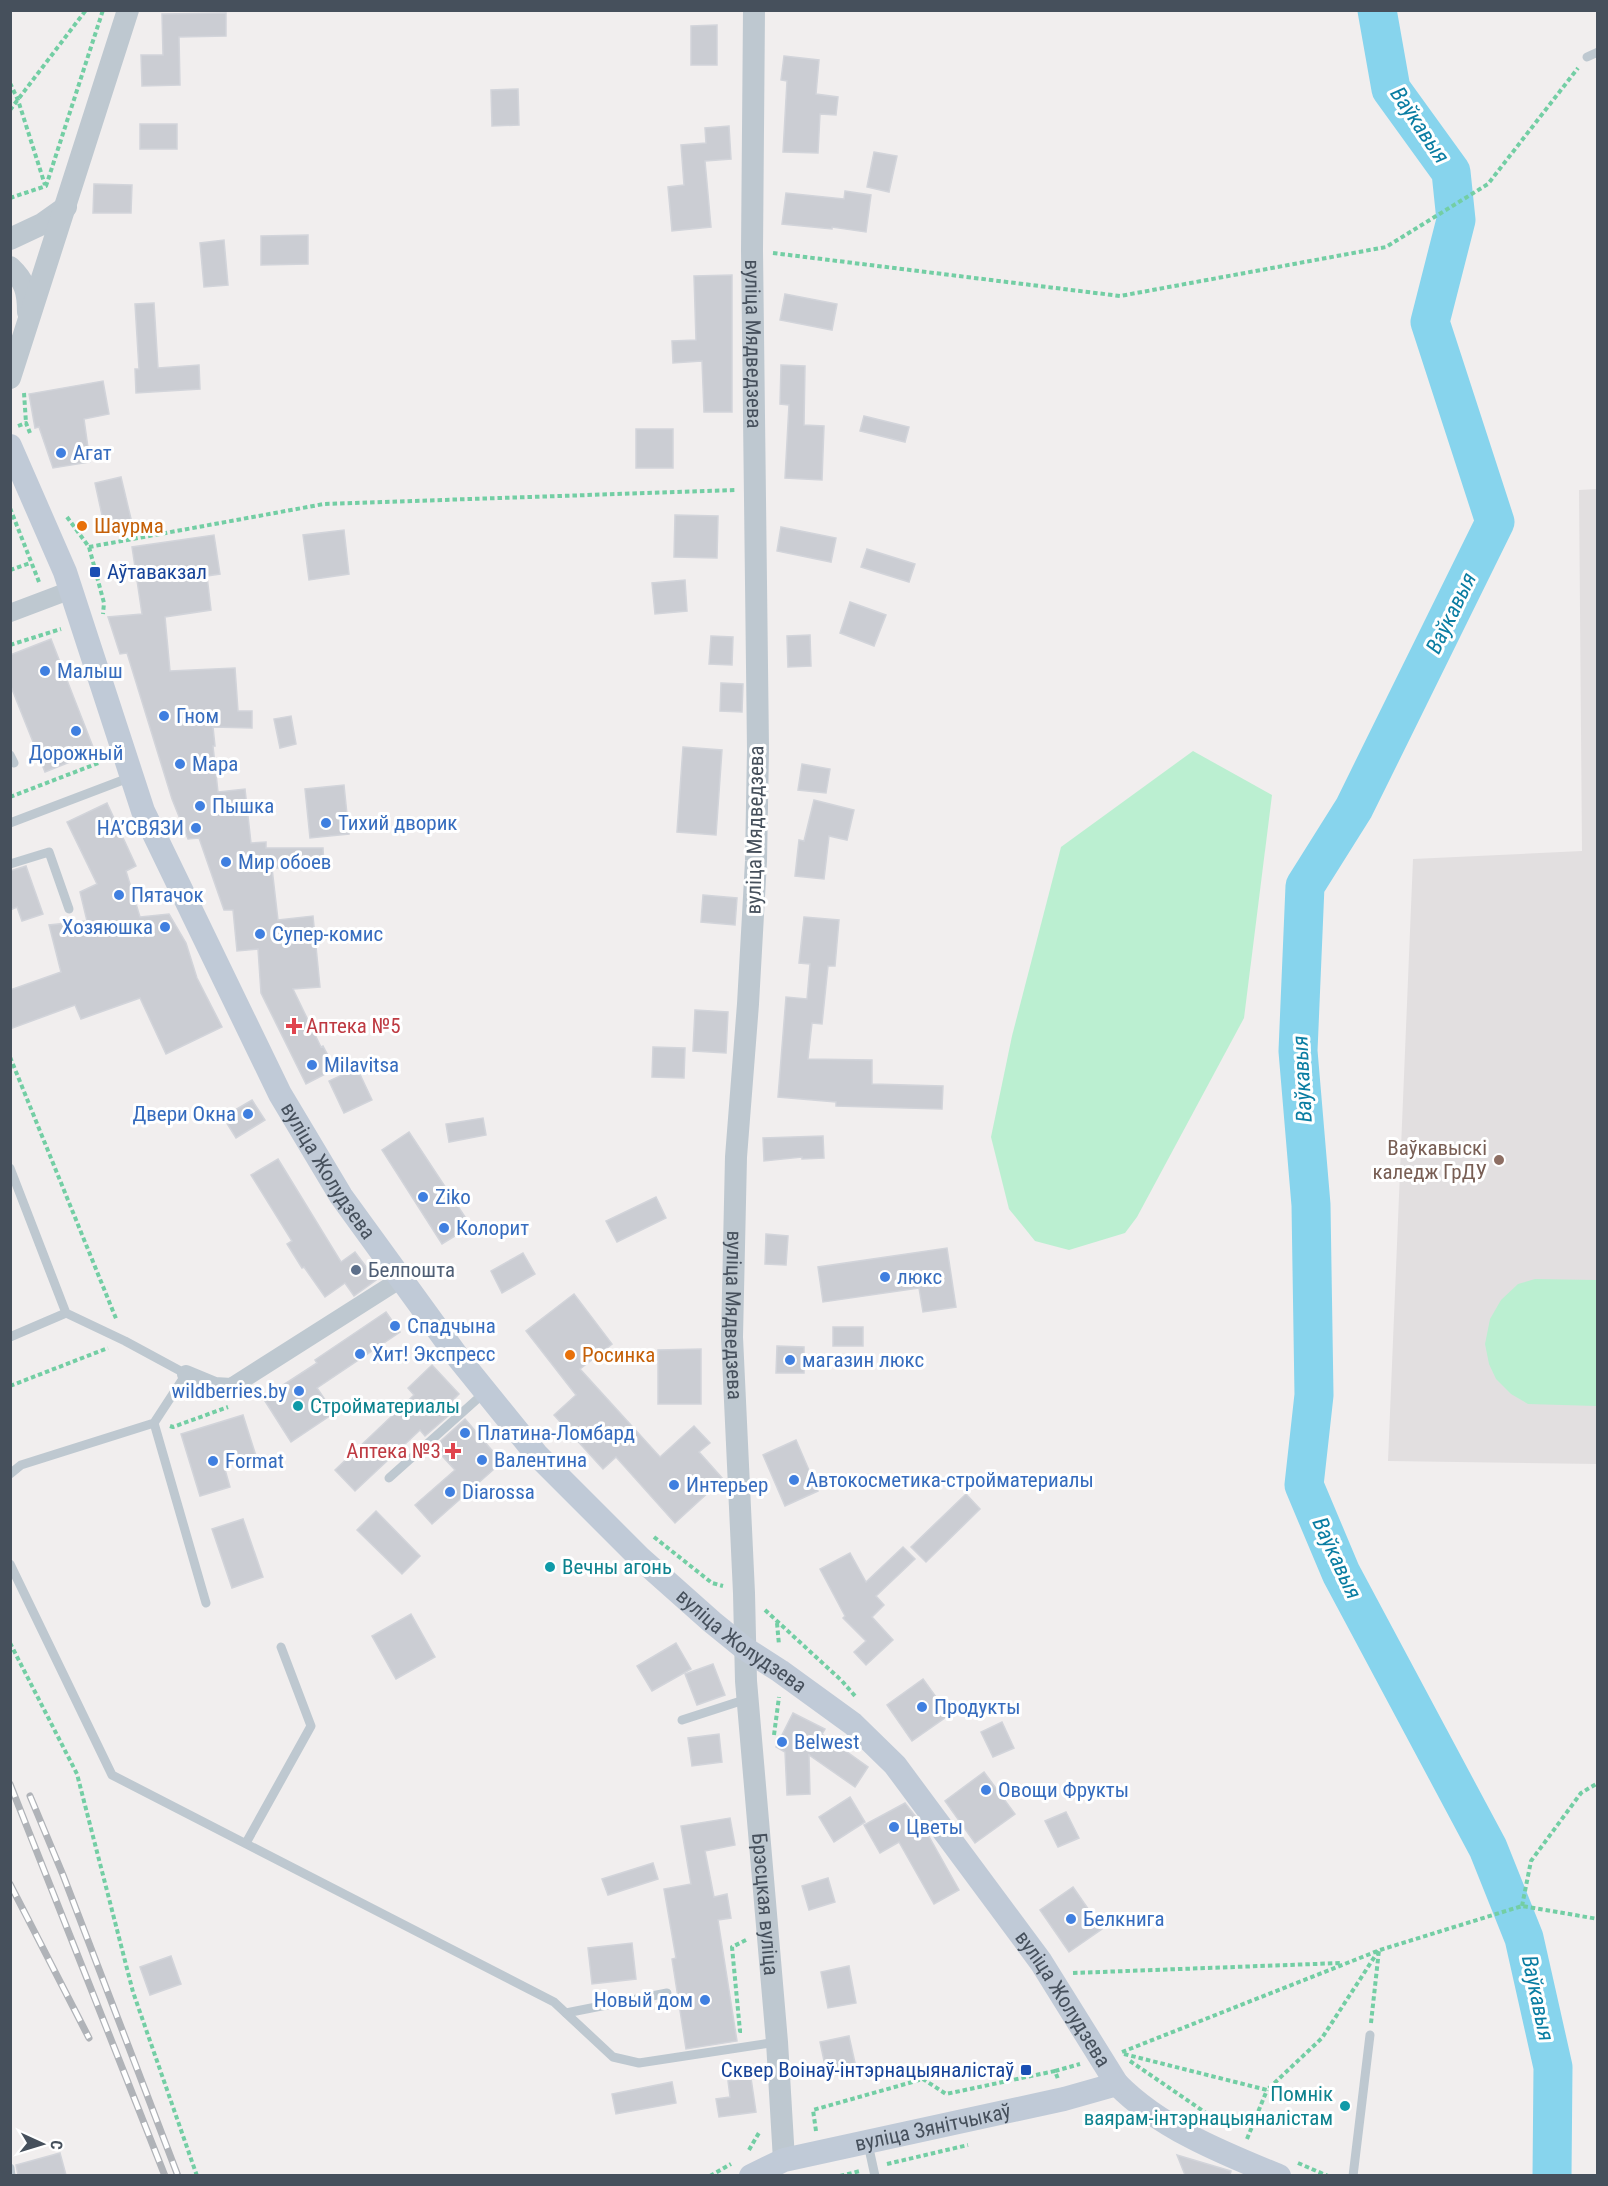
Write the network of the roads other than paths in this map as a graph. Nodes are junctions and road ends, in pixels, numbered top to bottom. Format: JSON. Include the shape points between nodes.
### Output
{"nodes":[{"id":1,"x":128,"y":10,"type":"edge"},
{"id":2,"x":754,"y":10,"type":"edge"},
{"id":3,"x":1598,"y":52,"type":"edge"},
{"id":4,"x":1587,"y":57,"type":"road end"},
{"id":5,"x":66,"y":207,"type":"junction"},
{"id":6,"x":10,"y":239,"type":"edge"},
{"id":7,"x":10,"y":267,"type":"edge"},
{"id":8,"x":28,"y":322,"type":"junction"},
{"id":9,"x":10,"y":346,"type":"edge"},
{"id":10,"x":10,"y":378,"type":"edge"},
{"id":11,"x":20,"y":440,"type":"edge"},
{"id":12,"x":71,"y":590,"type":"junction"},
{"id":13,"x":10,"y":613,"type":"edge"},
{"id":14,"x":132,"y":777,"type":"junction"},
{"id":15,"x":10,"y":824,"type":"edge"},
{"id":16,"x":10,"y":864,"type":"edge"},
{"id":17,"x":69,"y":909,"type":"dead end"},
{"id":18,"x":10,"y":1168,"type":"edge"},
{"id":19,"x":401,"y":1279,"type":"junction"},
{"id":20,"x":66,"y":1313,"type":"junction"},
{"id":21,"x":10,"y":1337,"type":"edge"},
{"id":22,"x":186,"y":1374,"type":"junction"},
{"id":23,"x":486,"y":1392,"type":"junction"},
{"id":24,"x":154,"y":1422,"type":"junction"},
{"id":25,"x":10,"y":1474,"type":"edge"},
{"id":26,"x":389,"y":1478,"type":"dead end"},
{"id":27,"x":10,"y":1564,"type":"edge"},
{"id":28,"x":206,"y":1603,"type":"dead end"},
{"id":29,"x":281,"y":1647,"type":"dead end"},
{"id":30,"x":744,"y":1648,"type":"junction"},
{"id":31,"x":747,"y":1698,"type":"junction"},
{"id":32,"x":682,"y":1720,"type":"dead end"},
{"id":33,"x":246,"y":1843,"type":"junction"},
{"id":34,"x":667,"y":1993,"type":"dead end"},
{"id":35,"x":566,"y":2013,"type":"junction"},
{"id":36,"x":1370,"y":2035,"type":"road end"},
{"id":37,"x":777,"y":2043,"type":"junction"},
{"id":38,"x":1117,"y":2084,"type":"junction"},
{"id":39,"x":867,"y":2142,"type":"junction"},
{"id":40,"x":784,"y":2160,"type":"junction"},
{"id":41,"x":743,"y":2164,"type":"edge"},
{"id":42,"x":10,"y":2168,"type":"edge"},
{"id":43,"x":1288,"y":2169,"type":"edge"},
{"id":44,"x":11,"y":2175,"type":"edge"},
{"id":45,"x":875,"y":2175,"type":"edge"},
{"id":46,"x":1353,"y":2175,"type":"edge"}],
"edges":[{"from":1,"to":5,"type":"street"},
{"from":2,"to":30,"type":"street","name":"вуліца Мядведзева","via":[[752,250],[758,749],[756,861],[736,1158],[732,1337]]},
{"from":3,"to":4,"type":"lane"},
{"from":5,"to":6,"type":"street"},
{"from":5,"to":8,"type":"street"},
{"from":7,"to":8,"type":"street","via":[[23,280],[28,296]]},
{"from":8,"to":9,"type":"street"},
{"from":8,"to":10,"type":"street"},
{"from":11,"to":12,"type":"main road","name":"вуліца Жолудзева"},
{"from":12,"to":13,"type":"street"},
{"from":12,"to":14,"type":"main road","name":"вуліца Жолудзева"},
{"from":14,"to":15,"type":"lane"},
{"from":14,"to":19,"type":"main road","name":"вуліца Жолудзева","via":[[143,811],[280,1094],[341,1196]]},
{"from":16,"to":17,"type":"lane","via":[[49,852]]},
{"from":18,"to":20,"type":"lane"},
{"from":19,"to":22,"type":"street","via":[[231,1387],[215,1386]]},
{"from":19,"to":23,"type":"main road","name":"вуліца Жолудзева"},
{"from":20,"to":21,"type":"lane"},
{"from":20,"to":22,"type":"lane"},
{"from":22,"to":24,"type":"lane"},
{"from":23,"to":26,"type":"lane"},
{"from":23,"to":30,"type":"main road","name":"вуліца Жолудзева","via":[[537,1455],[632,1550]]},
{"from":24,"to":25,"type":"lane","via":[[21,1465]]},
{"from":24,"to":28,"type":"lane"},
{"from":27,"to":33,"type":"lane","via":[[112,1775]]},
{"from":29,"to":33,"type":"lane","via":[[311,1726]]},
{"from":30,"to":31,"type":"street","name":"Брэсцкая вуліца"},
{"from":30,"to":38,"type":"main road","name":"вуліца Жолудзева","via":[[853,1724],[895,1765],[1041,1962]]},
{"from":31,"to":32,"type":"lane"},
{"from":31,"to":37,"type":"street","name":"Брэсцкая вуліца"},
{"from":33,"to":35,"type":"lane","via":[[554,2002]]},
{"from":34,"to":35,"type":"lane"},
{"from":35,"to":37,"type":"lane","via":[[613,2057],[639,2063]]},
{"from":36,"to":46,"type":"lane"},
{"from":37,"to":40,"type":"street","name":"Брэсцкая вуліца"},
{"from":38,"to":39,"type":"main road","name":"вуліца Зянітчыкаў"},
{"from":38,"to":43,"type":"main road","name":"вуліца Жолудзева","via":[[1138,2104],[1238,2159]]},
{"from":39,"to":40,"type":"main road","name":"вуліца Зянітчыкаў"},
{"from":39,"to":45,"type":"lane"},
{"from":40,"to":41,"type":"main road","name":"вуліца Зянітчыкаў"},
{"from":42,"to":44,"type":"lane"}]}
